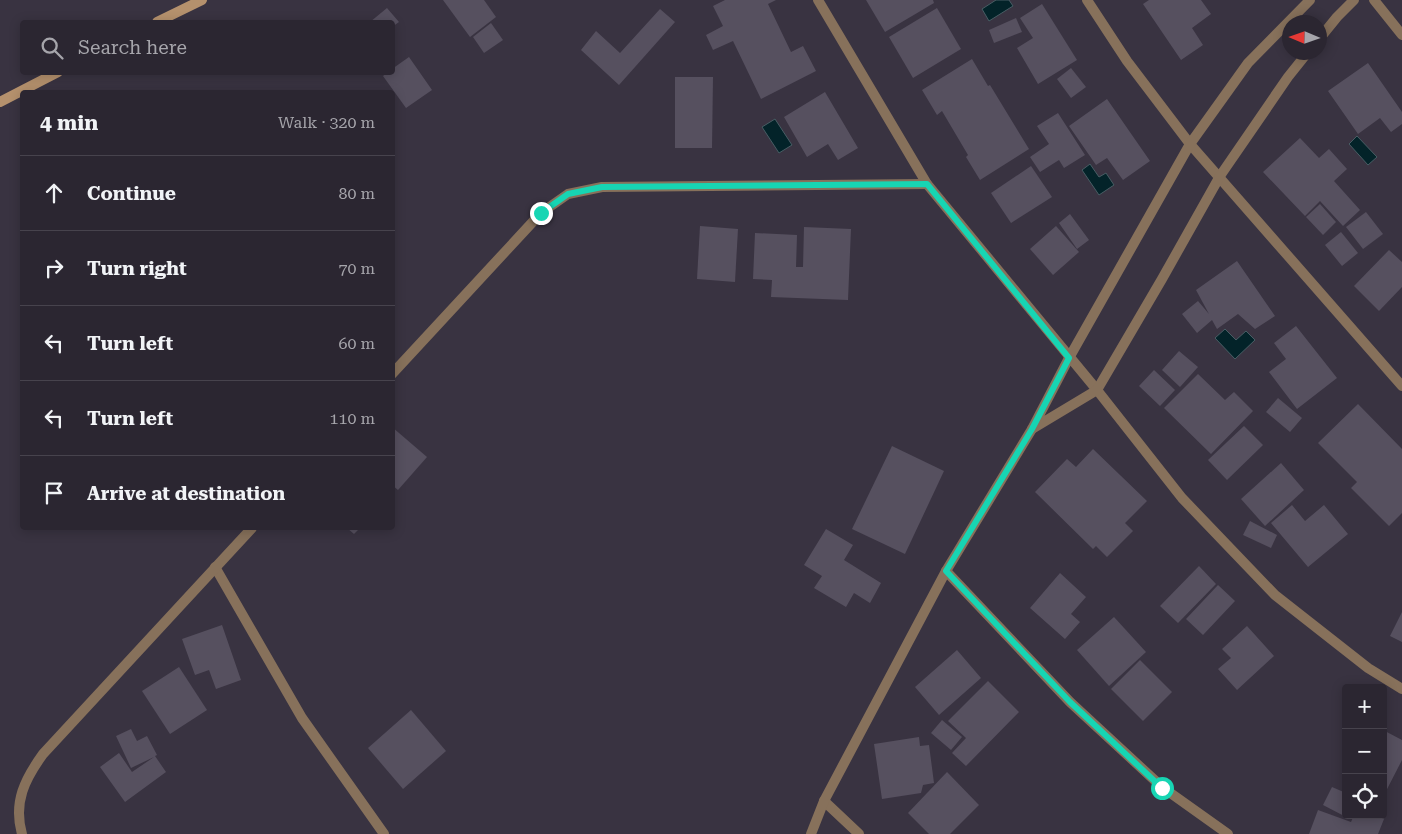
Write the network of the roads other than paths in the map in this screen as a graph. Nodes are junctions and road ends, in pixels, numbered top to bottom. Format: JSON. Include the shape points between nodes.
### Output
{"nodes":[{"id":1,"x":202,"y":0,"type":"edge"},
{"id":2,"x":818,"y":0,"type":"edge"},
{"id":3,"x":1087,"y":0,"type":"edge"},
{"id":4,"x":1310,"y":0,"type":"edge"},
{"id":5,"x":1354,"y":0,"type":"edge"},
{"id":6,"x":1374,"y":0,"type":"edge"},
{"id":7,"x":161,"y":20,"type":"edge"},
{"id":8,"x":1327,"y":29,"type":"edge"},
{"id":9,"x":1402,"y":35,"type":"edge"},
{"id":10,"x":1302,"y":60,"type":"edge"},
{"id":11,"x":52,"y":75,"type":"edge"},
{"id":12,"x":23,"y":90,"type":"edge"},
{"id":13,"x":20,"y":92,"type":"edge"},
{"id":14,"x":0,"y":102,"type":"edge"},
{"id":15,"x":1190,"y":144,"type":"junction"},
{"id":16,"x":1220,"y":176,"type":"junction"},
{"id":17,"x":927,"y":184,"type":"junction"},
{"id":18,"x":1069,"y":358,"type":"junction"},
{"id":19,"x":395,"y":371,"type":"edge"},
{"id":20,"x":1402,"y":386,"type":"edge"},
{"id":21,"x":1097,"y":390,"type":"junction"},
{"id":22,"x":1032,"y":429,"type":"junction"},
{"id":23,"x":250,"y":530,"type":"edge"},
{"id":24,"x":215,"y":567,"type":"junction"},
{"id":25,"x":946,"y":571,"type":"junction"},
{"id":26,"x":1402,"y":689,"type":"edge"},
{"id":27,"x":824,"y":801,"type":"junction"},
{"id":28,"x":22,"y":834,"type":"edge"},
{"id":29,"x":384,"y":834,"type":"edge"},
{"id":30,"x":811,"y":834,"type":"edge"},
{"id":31,"x":858,"y":834,"type":"edge"},
{"id":32,"x":1228,"y":834,"type":"edge"}],
"edges":[{"from":1,"to":7,"type":"street"},
{"from":2,"to":17,"type":"street"},
{"from":3,"to":15,"type":"street","via":[[1127,61]]},
{"from":4,"to":15,"type":"street","via":[[1248,63]]},
{"from":5,"to":8,"type":"street"},
{"from":6,"to":9,"type":"street"},
{"from":10,"to":16,"type":"street"},
{"from":11,"to":12,"type":"street"},
{"from":13,"to":14,"type":"street"},
{"from":15,"to":16,"type":"street"},
{"from":15,"to":18,"type":"street"},
{"from":16,"to":20,"type":"street"},
{"from":16,"to":21,"type":"street"},
{"from":17,"to":18,"type":"street"},
{"from":17,"to":19,"type":"street","via":[[602,187],[568,194],[541,213]]},
{"from":18,"to":21,"type":"street"},
{"from":18,"to":22,"type":"street"},
{"from":21,"to":22,"type":"street"},
{"from":21,"to":26,"type":"street","via":[[1182,498],[1275,595],[1368,668]]},
{"from":22,"to":25,"type":"street"},
{"from":23,"to":24,"type":"street"},
{"from":24,"to":28,"type":"street","via":[[43,754],[28,775],[20,799]]},
{"from":24,"to":29,"type":"street","via":[[302,718]]},
{"from":25,"to":27,"type":"street"},
{"from":25,"to":32,"type":"street","via":[[1070,702],[1162,788]]},
{"from":27,"to":30,"type":"street"},
{"from":27,"to":31,"type":"street"}]}
